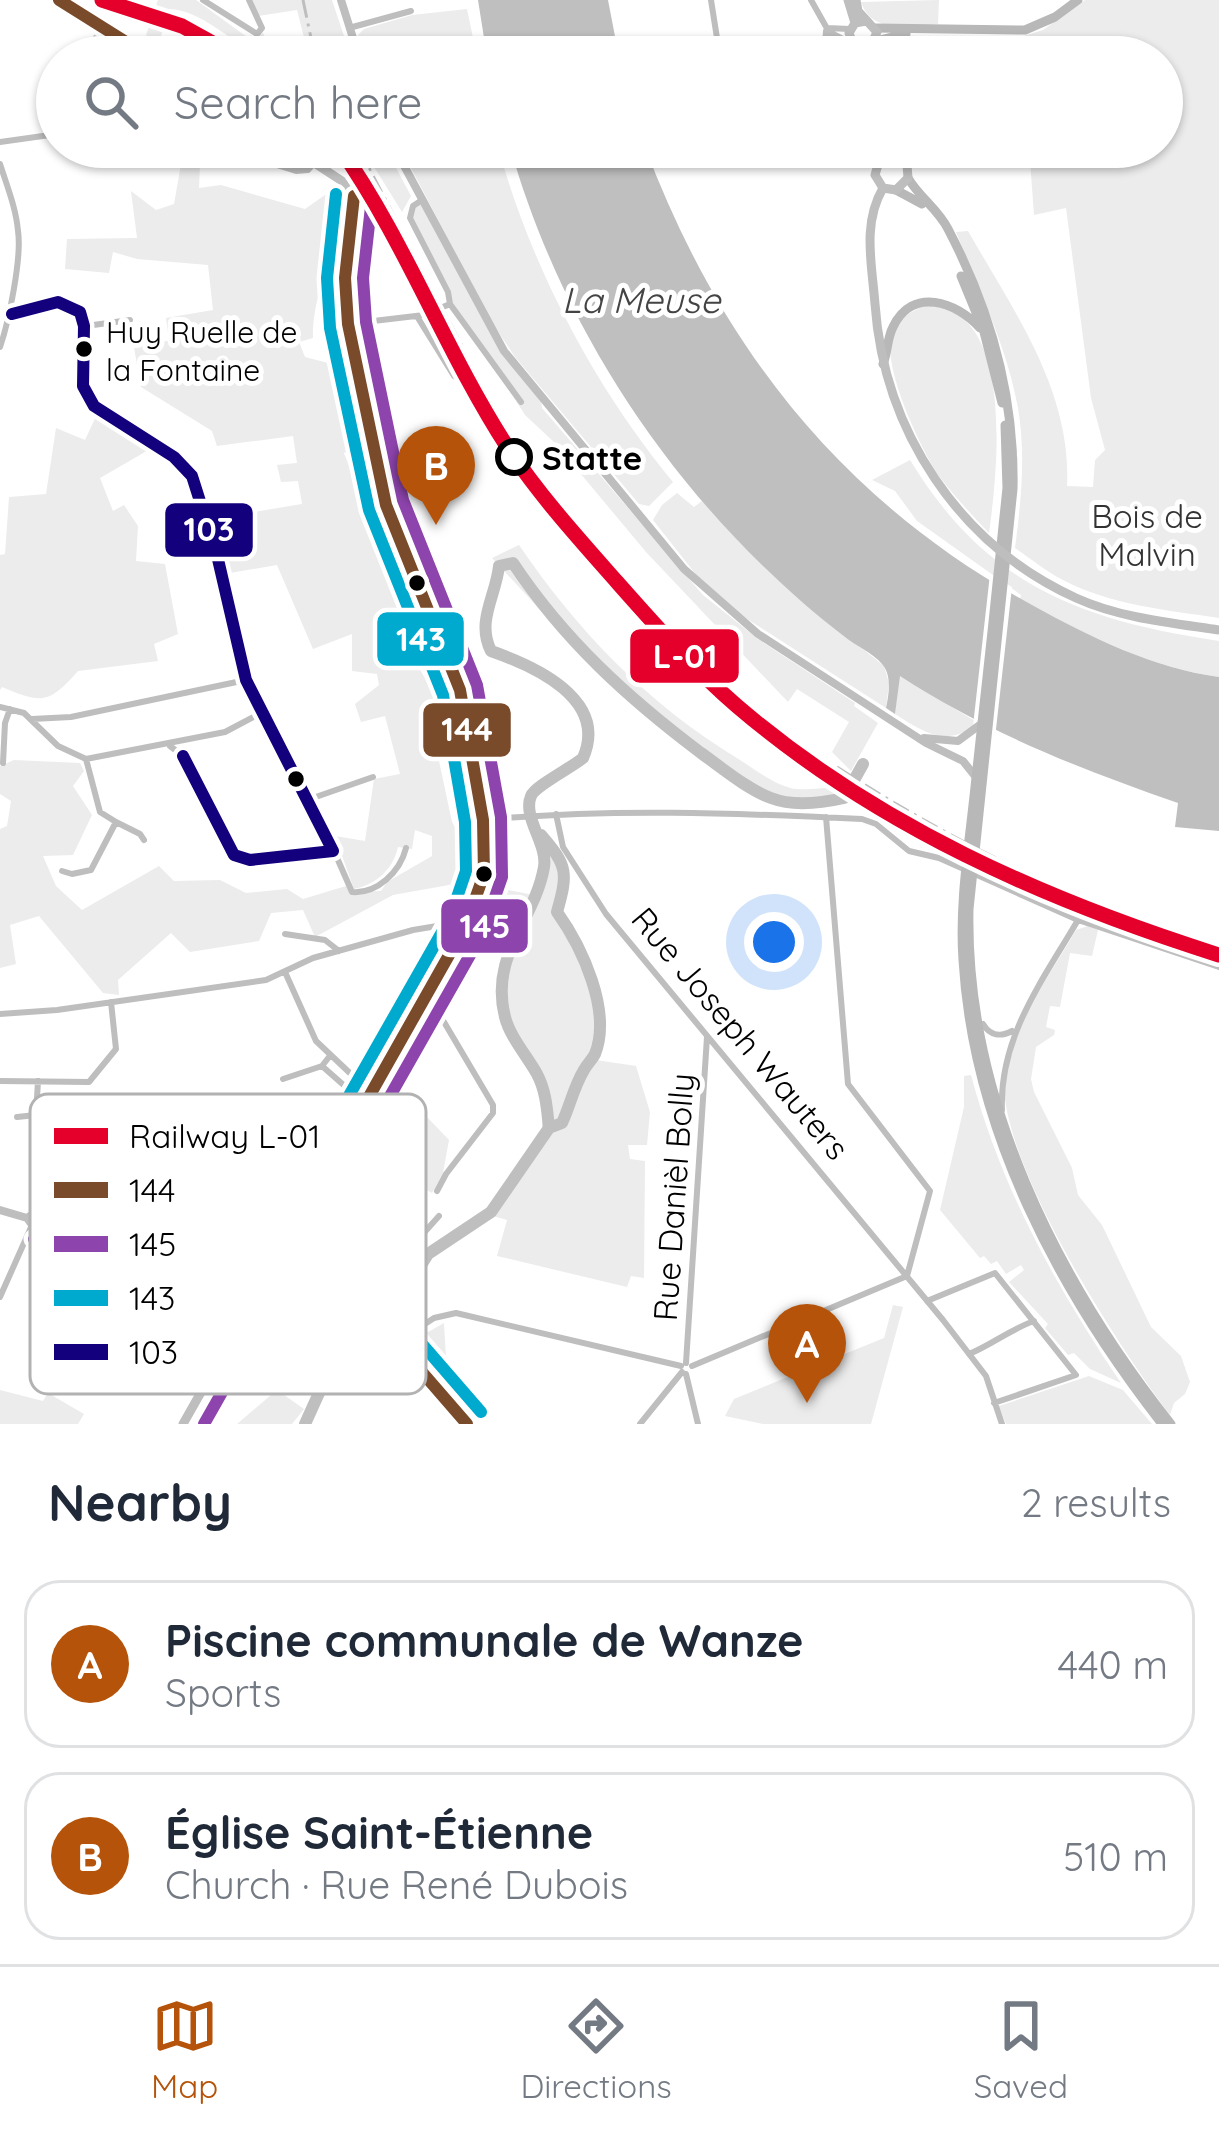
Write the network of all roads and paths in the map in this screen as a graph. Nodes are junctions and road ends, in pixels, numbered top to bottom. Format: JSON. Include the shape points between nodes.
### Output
{"nodes":[{"id":1,"x":202,"y":0,"type":"edge"},
{"id":2,"x":249,"y":0,"type":"edge"},
{"id":3,"x":341,"y":0,"type":"edge"},
{"id":4,"x":710,"y":0,"type":"edge"},
{"id":5,"x":812,"y":0,"type":"edge"},
{"id":6,"x":852,"y":0,"type":"edge"},
{"id":7,"x":1078,"y":0,"type":"edge"},
{"id":8,"x":67,"y":2,"type":"edge"},
{"id":9,"x":411,"y":11,"type":"dead end"},
{"id":10,"x":861,"y":25,"type":"junction"},
{"id":11,"x":102,"y":27,"type":"junction"},
{"id":12,"x":349,"y":28,"type":"junction"},
{"id":13,"x":827,"y":28,"type":"junction"},
{"id":14,"x":942,"y":28,"type":"junction"},
{"id":15,"x":97,"y":36,"type":"edge"},
{"id":16,"x":116,"y":36,"type":"edge"},
{"id":17,"x":352,"y":36,"type":"edge"},
{"id":18,"x":716,"y":36,"type":"edge"},
{"id":19,"x":826,"y":36,"type":"edge"},
{"id":20,"x":834,"y":36,"type":"edge"},
{"id":21,"x":861,"y":36,"type":"edge"},
{"id":22,"x":861,"y":36,"type":"edge"},
{"id":23,"x":912,"y":36,"type":"edge"},
{"id":24,"x":36,"y":137,"type":"edge"},
{"id":25,"x":0,"y":142,"type":"edge"},
{"id":26,"x":0,"y":164,"type":"edge"},
{"id":27,"x":322,"y":168,"type":"edge"},
{"id":28,"x":405,"y":168,"type":"edge"},
{"id":29,"x":876,"y":168,"type":"edge"},
{"id":30,"x":907,"y":168,"type":"edge"},
{"id":31,"x":908,"y":178,"type":"junction"},
{"id":32,"x":3,"y":184,"type":"edge"},
{"id":33,"x":883,"y":188,"type":"junction"},
{"id":34,"x":896,"y":190,"type":"junction"},
{"id":35,"x":422,"y":200,"type":"junction"},
{"id":36,"x":450,"y":304,"type":"junction"},
{"id":37,"x":12,"y":314,"type":"junction"},
{"id":38,"x":417,"y":316,"type":"junction"},
{"id":39,"x":130,"y":320,"type":"dead end"},
{"id":40,"x":348,"y":324,"type":"junction"},
{"id":41,"x":84,"y":326,"type":"junction"},
{"id":42,"x":984,"y":332,"type":"junction"},
{"id":43,"x":0,"y":347,"type":"edge"},
{"id":44,"x":884,"y":364,"type":"junction"},
{"id":45,"x":454,"y":376,"type":"dead end"},
{"id":46,"x":520,"y":402,"type":"dead end"},
{"id":47,"x":468,"y":464,"type":"dead end"},
{"id":48,"x":385,"y":496,"type":"junction"},
{"id":49,"x":652,"y":508,"type":"dead end"},
{"id":50,"x":642,"y":517,"type":"junction"},
{"id":51,"x":1006,"y":529,"type":"junction"},
{"id":52,"x":1219,"y":629,"type":"edge"},
{"id":53,"x":246,"y":680,"type":"junction"},
{"id":54,"x":5,"y":708,"type":"edge"},
{"id":55,"x":261,"y":713,"type":"junction"},
{"id":56,"x":32,"y":719,"type":"junction"},
{"id":57,"x":982,"y":723,"type":"junction"},
{"id":58,"x":918,"y":736,"type":"junction"},
{"id":59,"x":965,"y":738,"type":"junction"},
{"id":60,"x":192,"y":740,"type":"junction"},
{"id":61,"x":170,"y":746,"type":"junction"},
{"id":62,"x":982,"y":752,"type":"junction"},
{"id":63,"x":183,"y":756,"type":"junction"},
{"id":64,"x":86,"y":760,"type":"junction"},
{"id":65,"x":3,"y":764,"type":"edge"},
{"id":66,"x":374,"y":777,"type":"dead end"},
{"id":67,"x":976,"y":779,"type":"junction"},
{"id":68,"x":310,"y":800,"type":"junction"},
{"id":69,"x":556,"y":814,"type":"junction"},
{"id":70,"x":826,"y":817,"type":"junction"},
{"id":71,"x":483,"y":820,"type":"junction"},
{"id":72,"x":116,"y":822,"type":"junction"},
{"id":73,"x":144,"y":840,"type":"dead end"},
{"id":74,"x":406,"y":848,"type":"dead end"},
{"id":75,"x":333,"y":851,"type":"junction"},
{"id":76,"x":62,"y":871,"type":"dead end"},
{"id":77,"x":968,"y":884,"type":"junction"},
{"id":78,"x":1078,"y":920,"type":"junction"},
{"id":79,"x":466,"y":925,"type":"junction"},
{"id":80,"x":285,"y":934,"type":"dead end"},
{"id":81,"x":339,"y":951,"type":"junction"},
{"id":82,"x":1219,"y":967,"type":"edge"},
{"id":83,"x":285,"y":972,"type":"junction"},
{"id":84,"x":425,"y":998,"type":"junction"},
{"id":85,"x":111,"y":1002,"type":"junction"},
{"id":86,"x":0,"y":1014,"type":"edge"},
{"id":87,"x":978,"y":1017,"type":"junction"},
{"id":88,"x":1016,"y":1029,"type":"junction"},
{"id":89,"x":708,"y":1034,"type":"junction"},
{"id":90,"x":329,"y":1057,"type":"junction"},
{"id":91,"x":322,"y":1066,"type":"junction"},
{"id":92,"x":283,"y":1079,"type":"dead end"},
{"id":93,"x":0,"y":1081,"type":"edge"},
{"id":94,"x":38,"y":1081,"type":"junction"},
{"id":95,"x":37,"y":1094,"type":"edge"},
{"id":96,"x":362,"y":1094,"type":"edge"},
{"id":97,"x":364,"y":1094,"type":"edge"},
{"id":98,"x":370,"y":1094,"type":"edge"},
{"id":99,"x":1002,"y":1113,"type":"junction"},
{"id":100,"x":30,"y":1116,"type":"edge"},
{"id":101,"x":17,"y":1117,"type":"dead end"},
{"id":102,"x":437,"y":1191,"type":"dead end"},
{"id":103,"x":0,"y":1210,"type":"edge"},
{"id":104,"x":439,"y":1216,"type":"dead end"},
{"id":105,"x":30,"y":1218,"type":"edge"},
{"id":106,"x":30,"y":1228,"type":"edge"},
{"id":107,"x":426,"y":1230,"type":"edge"},
{"id":108,"x":907,"y":1276,"type":"junction"},
{"id":109,"x":0,"y":1297,"type":"edge"},
{"id":110,"x":927,"y":1301,"type":"junction"},
{"id":111,"x":1034,"y":1322,"type":"junction"},
{"id":112,"x":426,"y":1323,"type":"edge"},
{"id":113,"x":969,"y":1354,"type":"junction"},
{"id":114,"x":685,"y":1368,"type":"junction"},
{"id":115,"x":426,"y":1376,"type":"edge"},
{"id":116,"x":200,"y":1394,"type":"edge"},
{"id":117,"x":994,"y":1403,"type":"junction"},
{"id":118,"x":183,"y":1424,"type":"edge"},
{"id":119,"x":467,"y":1424,"type":"edge"},
{"id":120,"x":640,"y":1424,"type":"edge"},
{"id":121,"x":698,"y":1424,"type":"edge"},
{"id":122,"x":1002,"y":1424,"type":"edge"},
{"id":123,"x":1166,"y":1424,"type":"edge"}],
"edges":[{"from":1,"to":2,"type":"street","via":[[257,34],[262,28]]},
{"from":3,"to":12,"type":"street"},
{"from":4,"to":18,"type":"street"},
{"from":5,"to":13,"type":"street"},
{"from":6,"to":10,"type":"main road"},
{"from":7,"to":14,"type":"main road","via":[[1025,30]]},
{"from":8,"to":11,"type":"main road"},
{"from":9,"to":12,"type":"street"},
{"from":10,"to":13,"type":"street"},
{"from":10,"to":14,"type":"main road"},
{"from":10,"to":21,"type":"main road"},
{"from":10,"to":22,"type":"main road"},
{"from":11,"to":15,"type":"street"},
{"from":11,"to":16,"type":"main road"},
{"from":12,"to":17,"type":"street"},
{"from":13,"to":19,"type":"street"},
{"from":13,"to":20,"type":"street"},
{"from":14,"to":23,"type":"main road"},
{"from":24,"to":25,"type":"street"},
{"from":26,"to":32,"type":"street"},
{"from":27,"to":40,"type":"main road","via":[[354,196]]},
{"from":28,"to":35,"type":"street"},
{"from":29,"to":33,"type":"main road"},
{"from":30,"to":31,"type":"main road"},
{"from":31,"to":34,"type":"main road"},
{"from":31,"to":51,"type":"main road","via":[[947,227],[998,356],[1013,445]]},
{"from":32,"to":37,"type":"street","via":[[20,239]]},
{"from":33,"to":34,"type":"main road"},
{"from":33,"to":44,"type":"main road","via":[[870,215],[870,243]]},
{"from":34,"to":42,"type":"main road","via":[[934,216]]},
{"from":35,"to":36,"type":"street","via":[[410,218]]},
{"from":35,"to":50,"type":"street","via":[[504,351]]},
{"from":36,"to":38,"type":"street"},
{"from":36,"to":46,"type":"street"},
{"from":37,"to":41,"type":"street","via":[[58,302],[80,312]]},
{"from":37,"to":43,"type":"street"},
{"from":38,"to":40,"type":"street"},
{"from":38,"to":45,"type":"street"},
{"from":39,"to":41,"type":"street"},
{"from":40,"to":48,"type":"main road"},
{"from":41,"to":53,"type":"street","via":[[82,386],[94,406],[192,476]]},
{"from":42,"to":44,"type":"main road","via":[[949,304],[919,304],[892,327]]},
{"from":42,"to":51,"type":"main road","via":[[1005,424]]},
{"from":44,"to":52,"type":"main road","via":[[918,452],[983,538],[1078,600]]},
{"from":47,"to":48,"type":"street","via":[[454,457]]},
{"from":48,"to":71,"type":"main road","via":[[460,690]]},
{"from":49,"to":50,"type":"street"},
{"from":50,"to":58,"type":"street","via":[[718,602]]},
{"from":51,"to":57,"type":"main road"},
{"from":51,"to":62,"type":"main road"},
{"from":53,"to":55,"type":"street"},
{"from":53,"to":56,"type":"street"},
{"from":54,"to":56,"type":"street"},
{"from":54,"to":65,"type":"street"},
{"from":55,"to":60,"type":"street"},
{"from":55,"to":68,"type":"street"},
{"from":56,"to":64,"type":"street"},
{"from":57,"to":59,"type":"street"},
{"from":57,"to":62,"type":"main road"},
{"from":58,"to":59,"type":"street"},
{"from":58,"to":67,"type":"street","via":[[963,761]]},
{"from":59,"to":62,"type":"street"},
{"from":60,"to":61,"type":"street"},
{"from":60,"to":63,"type":"street"},
{"from":61,"to":63,"type":"street"},
{"from":61,"to":64,"type":"street"},
{"from":62,"to":67,"type":"main road"},
{"from":62,"to":77,"type":"main road"},
{"from":63,"to":75,"type":"street","via":[[234,855]]},
{"from":64,"to":72,"type":"street","via":[[100,812]]},
{"from":66,"to":68,"type":"street"},
{"from":67,"to":77,"type":"main road"},
{"from":68,"to":75,"type":"street"},
{"from":69,"to":70,"type":"street"},
{"from":69,"to":71,"type":"street"},
{"from":69,"to":89,"type":"street","name":"Rue Joseph Wauters","via":[[563,847],[606,914]]},
{"from":70,"to":78,"type":"street","via":[[876,824],[910,851]]},
{"from":70,"to":108,"type":"street","via":[[848,1084],[930,1192]]},
{"from":71,"to":79,"type":"main road","via":[[482,883]]},
{"from":72,"to":73,"type":"street"},
{"from":72,"to":76,"type":"street","via":[[92,870]]},
{"from":74,"to":75,"type":"street","via":[[395,871],[359,894]]},
{"from":77,"to":87,"type":"main road"},
{"from":77,"to":123,"type":"main road","via":[[964,980],[995,1120],[1058,1268],[1113,1359]]},
{"from":78,"to":82,"type":"street"},
{"from":78,"to":88,"type":"street"},
{"from":79,"to":81,"type":"street"},
{"from":79,"to":84,"type":"main road"},
{"from":80,"to":81,"type":"street","via":[[325,940]]},
{"from":81,"to":83,"type":"street"},
{"from":83,"to":85,"type":"street"},
{"from":83,"to":90,"type":"street"},
{"from":84,"to":98,"type":"main road"},
{"from":84,"to":102,"type":"street","via":[[494,1113]]},
{"from":85,"to":86,"type":"street"},
{"from":85,"to":94,"type":"street","via":[[116,1049],[88,1082]]},
{"from":87,"to":88,"type":"street","via":[[992,1033]]},
{"from":87,"to":99,"type":"main road"},
{"from":88,"to":99,"type":"street","via":[[1004,1063]]},
{"from":89,"to":108,"type":"street","name":"Rue Joseph Wauters"},
{"from":89,"to":114,"type":"street","name":"Rue Danièl Bolly"},
{"from":90,"to":91,"type":"street"},
{"from":90,"to":97,"type":"street"},
{"from":91,"to":92,"type":"street"},
{"from":91,"to":96,"type":"street"},
{"from":93,"to":94,"type":"street"},
{"from":94,"to":95,"type":"street"},
{"from":99,"to":123,"type":"main road","via":[[1064,1265]]},
{"from":100,"to":101,"type":"street"},
{"from":103,"to":105,"type":"street"},
{"from":104,"to":107,"type":"street"},
{"from":106,"to":109,"type":"street"},
{"from":108,"to":110,"type":"street","name":"Rue Joseph Wauters"},
{"from":108,"to":114,"type":"street"},
{"from":110,"to":111,"type":"street","via":[[995,1273]]},
{"from":110,"to":113,"type":"street","name":"Rue Joseph Wauters"},
{"from":111,"to":113,"type":"street"},
{"from":111,"to":117,"type":"street","via":[[1076,1375]]},
{"from":112,"to":114,"type":"street","via":[[456,1313]]},
{"from":113,"to":117,"type":"street","name":"Rue Joseph Wauters"},
{"from":114,"to":120,"type":"street"},
{"from":114,"to":121,"type":"street","name":"Rue Danièl Bolly"},
{"from":115,"to":119,"type":"main road"},
{"from":116,"to":118,"type":"main road"},
{"from":117,"to":122,"type":"street","name":"Rue Joseph Wauters"}]}
